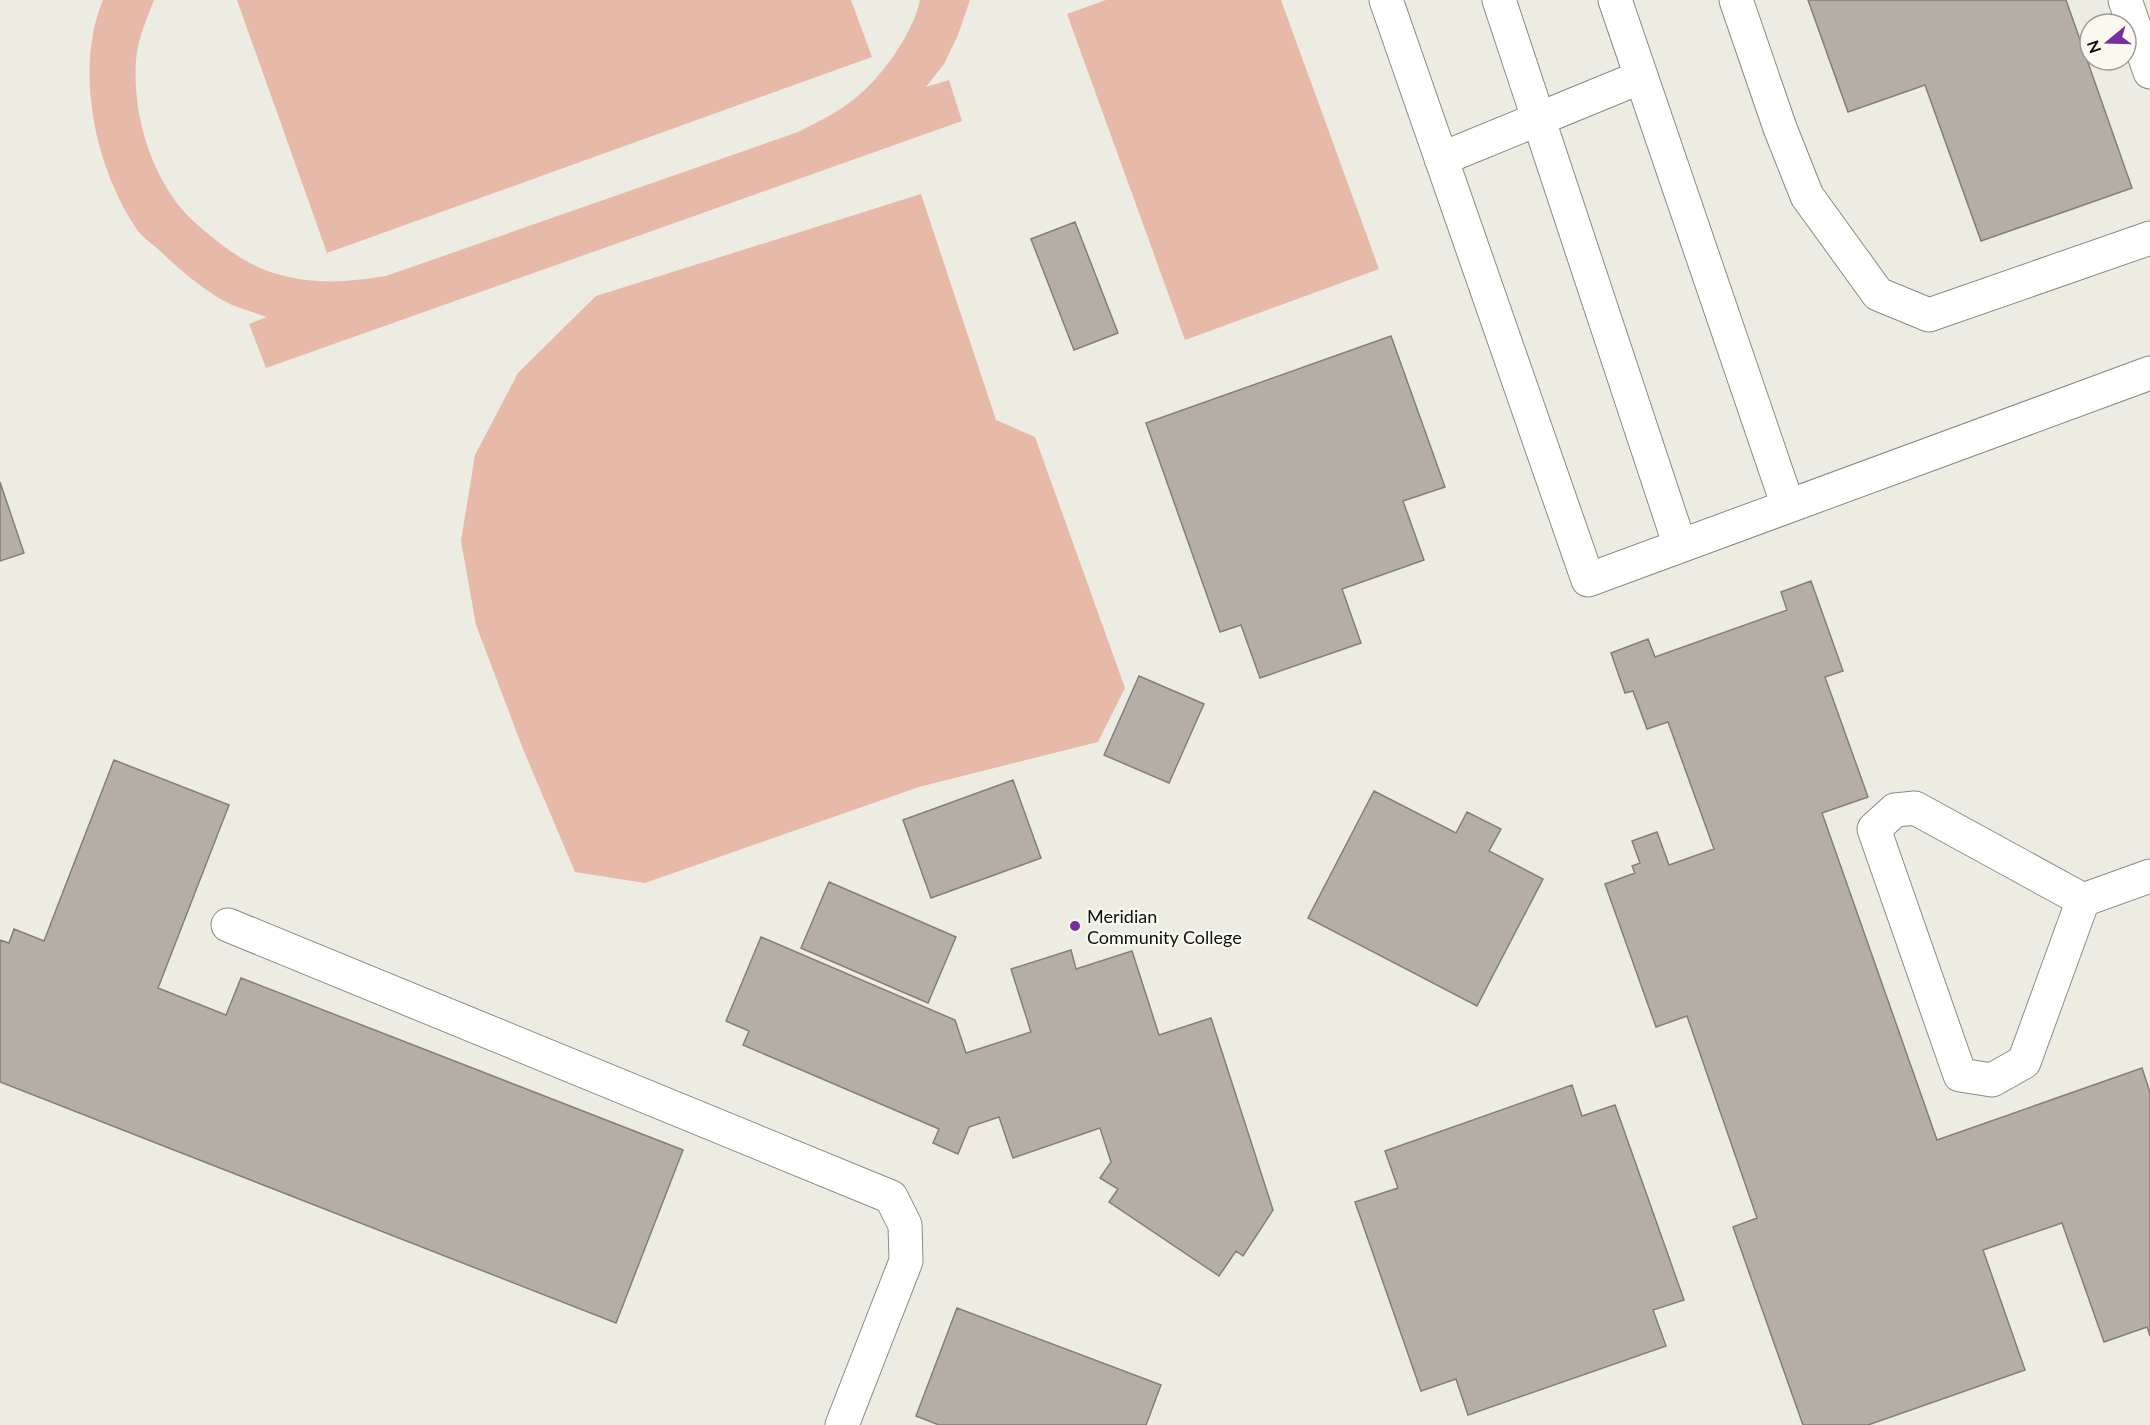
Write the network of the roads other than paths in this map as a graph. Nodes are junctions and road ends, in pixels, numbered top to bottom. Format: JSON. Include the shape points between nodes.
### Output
{"nodes":[{"id":1,"x":1386,"y":0,"type":"edge"},
{"id":2,"x":1499,"y":0,"type":"edge"},
{"id":3,"x":1615,"y":0,"type":"edge"},
{"id":4,"x":1736,"y":0,"type":"edge"},
{"id":5,"x":2125,"y":0,"type":"edge"},
{"id":6,"x":2150,"y":72,"type":"edge"},
{"id":7,"x":1641,"y":77,"type":"junction"},
{"id":8,"x":1539,"y":119,"type":"junction"},
{"id":9,"x":1441,"y":159,"type":"junction"},
{"id":10,"x":2150,"y":238,"type":"edge"},
{"id":11,"x":2150,"y":373,"type":"edge"},
{"id":12,"x":1788,"y":506,"type":"junction"},
{"id":13,"x":1680,"y":546,"type":"junction"},
{"id":14,"x":2150,"y":876,"type":"edge"},
{"id":15,"x":2083,"y":900,"type":"junction"},
{"id":16,"x":228,"y":925,"type":"dead end"},
{"id":17,"x":842,"y":1425,"type":"edge"}],
"edges":[{"from":1,"to":9,"type":"lane"},
{"from":2,"to":8,"type":"lane"},
{"from":3,"to":7,"type":"lane"},
{"from":4,"to":10,"type":"lane","via":[[1807,196],[1878,294],[1929,315]]},
{"from":5,"to":6,"type":"lane"},
{"from":7,"to":8,"type":"lane"},
{"from":7,"to":12,"type":"lane"},
{"from":8,"to":9,"type":"lane"},
{"from":8,"to":13,"type":"lane"},
{"from":9,"to":13,"type":"lane","via":[[1588,580]]},
{"from":11,"to":12,"type":"lane"},
{"from":12,"to":13,"type":"lane"},
{"from":14,"to":15,"type":"lane"},
{"from":15,"to":15,"type":"lane","via":[[1915,808],[1895,810],[1874,829],[1960,1075],[1992,1080],[2024,1062]]},
{"from":16,"to":17,"type":"lane","via":[[891,1197],[905,1225],[906,1261]]}]}
